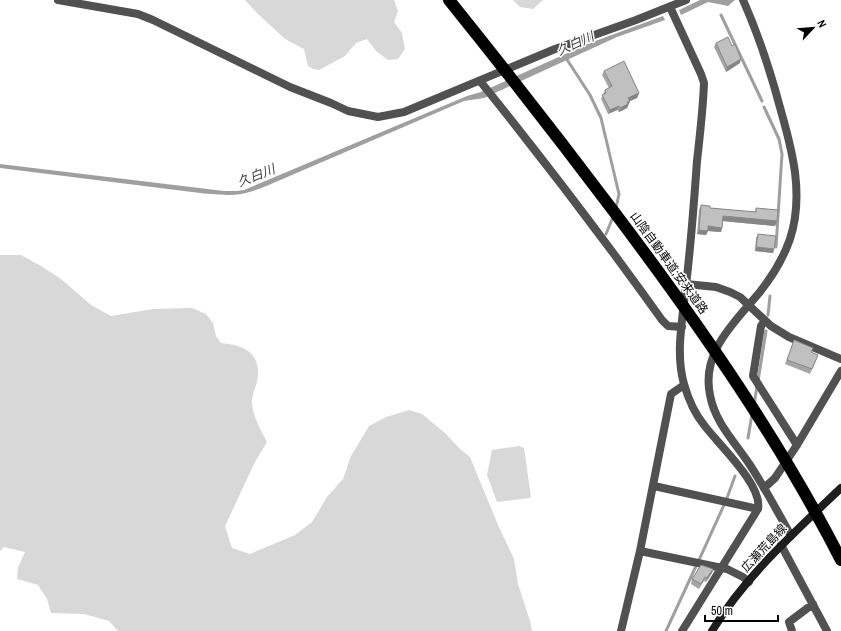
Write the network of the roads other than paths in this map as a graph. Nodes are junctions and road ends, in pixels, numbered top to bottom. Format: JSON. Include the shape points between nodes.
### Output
{"nodes":[{"id":1,"x":58,"y":0,"type":"edge"},
{"id":2,"x":449,"y":0,"type":"edge"},
{"id":3,"x":456,"y":0,"type":"edge"},
{"id":4,"x":686,"y":0,"type":"edge"},
{"id":5,"x":743,"y":0,"type":"edge"},
{"id":6,"x":670,"y":7,"type":"junction"},
{"id":7,"x":490,"y":47,"type":"junction"},
{"id":8,"x":480,"y":81,"type":"junction"},
{"id":9,"x":686,"y":284,"type":"junction"},
{"id":10,"x":749,"y":305,"type":"junction"},
{"id":11,"x":765,"y":320,"type":"junction"},
{"id":12,"x":682,"y":327,"type":"junction"},
{"id":13,"x":841,"y":359,"type":"edge"},
{"id":14,"x":841,"y":371,"type":"edge"},
{"id":15,"x":684,"y":385,"type":"junction"},
{"id":16,"x":797,"y":445,"type":"junction"},
{"id":17,"x":654,"y":486,"type":"junction"},
{"id":18,"x":764,"y":488,"type":"junction"},
{"id":19,"x":841,"y":488,"type":"edge"},
{"id":20,"x":758,"y":509,"type":"junction"},
{"id":21,"x":791,"y":536,"type":"junction"},
{"id":22,"x":836,"y":543,"type":"edge"},
{"id":23,"x":782,"y":545,"type":"junction"},
{"id":24,"x":640,"y":551,"type":"junction"},
{"id":25,"x":841,"y":560,"type":"edge"},
{"id":26,"x":720,"y":569,"type":"junction"},
{"id":27,"x":749,"y":582,"type":"junction"},
{"id":28,"x":813,"y":604,"type":"junction"},
{"id":29,"x":622,"y":631,"type":"edge"},
{"id":30,"x":682,"y":631,"type":"edge"},
{"id":31,"x":712,"y":631,"type":"edge"},
{"id":32,"x":792,"y":631,"type":"edge"},
{"id":33,"x":827,"y":631,"type":"edge"}],
"edges":[{"from":1,"to":8,"type":"street","via":[[138,14],[290,87],[365,116],[378,118],[404,112]]},
{"from":2,"to":7,"type":"highway","name":"山陰自動車道;安来道路"},
{"from":3,"to":7,"type":"highway","name":"山陰自動車道;安来道路"},
{"from":4,"to":6,"type":"street"},
{"from":5,"to":10,"type":"street","via":[[765,54],[777,95],[790,144],[797,191],[796,216],[786,250],[778,267]]},
{"from":6,"to":8,"type":"street","via":[[555,49]]},
{"from":6,"to":9,"type":"street","via":[[704,83]]},
{"from":7,"to":22,"type":"highway","name":"山陰自動車道;安来道路","via":[[586,166],[698,316],[753,398],[808,489]]},
{"from":8,"to":12,"type":"street","via":[[632,277],[662,320],[668,326]]},
{"from":9,"to":10,"type":"street","via":[[716,287],[740,297]]},
{"from":9,"to":12,"type":"street"},
{"from":10,"to":11,"type":"street"},
{"from":10,"to":18,"type":"street","via":[[732,323],[713,354],[708,378],[714,411],[720,424]]},
{"from":11,"to":13,"type":"street","via":[[789,336]]},
{"from":11,"to":16,"type":"street","via":[[760,326],[753,376]]},
{"from":12,"to":15,"type":"street","via":[[679,364]]},
{"from":14,"to":16,"type":"street"},
{"from":15,"to":17,"type":"street","via":[[671,394]]},
{"from":15,"to":20,"type":"street","via":[[703,424],[741,469],[756,494]]},
{"from":16,"to":18,"type":"street","via":[[775,478]]},
{"from":17,"to":20,"type":"street"},
{"from":17,"to":24,"type":"street"},
{"from":18,"to":21,"type":"street"},
{"from":19,"to":21,"type":"main road","name":"広瀬荒島線"},
{"from":20,"to":26,"type":"street"},
{"from":21,"to":23,"type":"main road","name":"広瀬荒島線"},
{"from":22,"to":25,"type":"highway","name":"山陰自動車道;安来道路"},
{"from":23,"to":27,"type":"main road","name":"広瀬荒島線"},
{"from":23,"to":28,"type":"street"},
{"from":24,"to":26,"type":"street"},
{"from":24,"to":29,"type":"street"},
{"from":26,"to":27,"type":"street","via":[[727,569]]},
{"from":26,"to":30,"type":"street"},
{"from":27,"to":31,"type":"main road","name":"広瀬荒島線"},
{"from":28,"to":32,"type":"street","via":[[788,622]]},
{"from":28,"to":33,"type":"street"}]}
